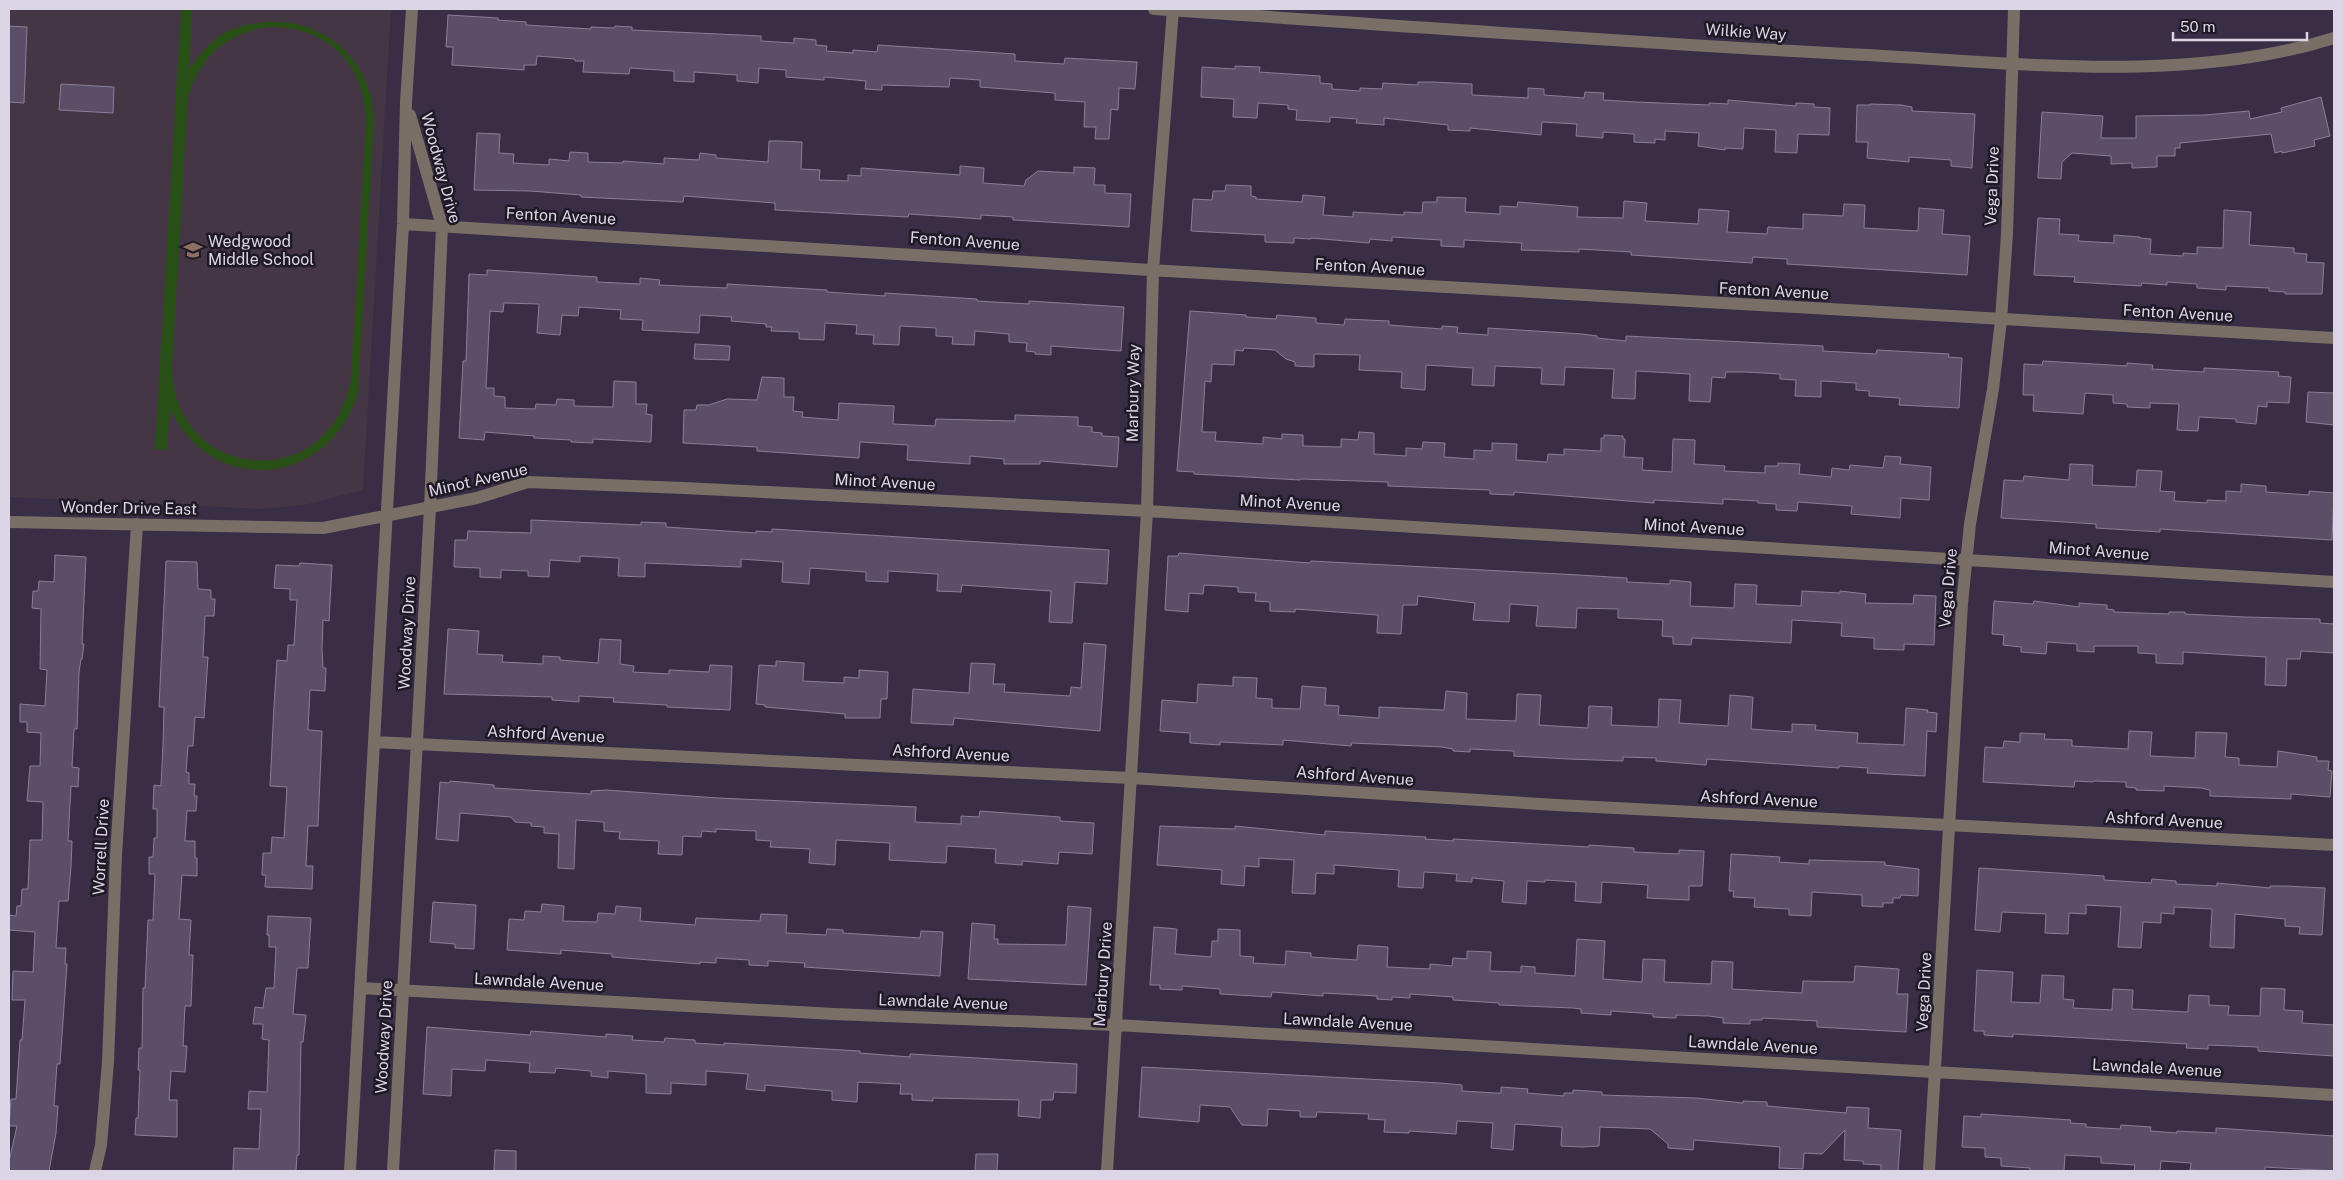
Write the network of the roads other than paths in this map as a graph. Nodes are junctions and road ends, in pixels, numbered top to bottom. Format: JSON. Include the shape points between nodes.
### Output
{"nodes":[{"id":1,"x":412,"y":9,"type":"edge"},
{"id":2,"x":1154,"y":9,"type":"edge"},
{"id":3,"x":1173,"y":9,"type":"edge"},
{"id":4,"x":2014,"y":9,"type":"edge"},
{"id":5,"x":2334,"y":38,"type":"edge"},
{"id":6,"x":2013,"y":63,"type":"junction"},
{"id":7,"x":406,"y":102,"type":"junction"},
{"id":8,"x":403,"y":224,"type":"junction"},
{"id":9,"x":442,"y":226,"type":"junction"},
{"id":10,"x":1153,"y":270,"type":"junction"},
{"id":11,"x":2001,"y":320,"type":"junction"},
{"id":12,"x":2334,"y":338,"type":"edge"},
{"id":13,"x":430,"y":508,"type":"junction"},
{"id":14,"x":1147,"y":511,"type":"junction"},
{"id":15,"x":387,"y":517,"type":"junction"},
{"id":16,"x":9,"y":522,"type":"edge"},
{"id":17,"x":137,"y":524,"type":"junction"},
{"id":18,"x":248,"y":526,"type":"joint"},
{"id":19,"x":1966,"y":559,"type":"junction"},
{"id":20,"x":2334,"y":582,"type":"edge"},
{"id":21,"x":374,"y":742,"type":"junction"},
{"id":22,"x":417,"y":744,"type":"junction"},
{"id":23,"x":1131,"y":778,"type":"junction"},
{"id":24,"x":1950,"y":824,"type":"junction"},
{"id":25,"x":2334,"y":845,"type":"edge"},
{"id":26,"x":360,"y":988,"type":"junction"},
{"id":27,"x":403,"y":991,"type":"junction"},
{"id":28,"x":1116,"y":1025,"type":"junction"},
{"id":29,"x":1935,"y":1071,"type":"junction"},
{"id":30,"x":2334,"y":1095,"type":"edge"},
{"id":31,"x":95,"y":1171,"type":"edge"},
{"id":32,"x":350,"y":1171,"type":"edge"},
{"id":33,"x":393,"y":1171,"type":"edge"},
{"id":34,"x":1107,"y":1171,"type":"edge"},
{"id":35,"x":1929,"y":1171,"type":"edge"}],
"edges":[{"from":1,"to":7,"type":"street","name":"Woodway Drive"},
{"from":2,"to":3,"type":"street","name":"Wilkie Way"},
{"from":3,"to":6,"type":"street","name":"Wilkie Way"},
{"from":3,"to":10,"type":"street","name":"Marbury Way"},
{"from":4,"to":6,"type":"street","name":"Vega Drive"},
{"from":5,"to":6,"type":"street","name":"Wilkie Way","via":[[2237,60],[2181,65]]},
{"from":6,"to":11,"type":"street","name":"Vega Drive"},
{"from":7,"to":8,"type":"street","name":"Woodway Drive"},
{"from":7,"to":9,"type":"street","name":"Woodway Drive"},
{"from":8,"to":9,"type":"street","name":"Fenton Avenue"},
{"from":8,"to":15,"type":"street","name":"Woodway Drive"},
{"from":9,"to":10,"type":"street","name":"Fenton Avenue"},
{"from":9,"to":13,"type":"street","name":"Woodway Drive"},
{"from":10,"to":11,"type":"street","name":"Fenton Avenue"},
{"from":10,"to":14,"type":"street","name":"Marbury Way"},
{"from":11,"to":12,"type":"street","name":"Fenton Avenue"},
{"from":11,"to":19,"type":"street","name":"Vega Drive"},
{"from":13,"to":14,"type":"street","name":"Minot Avenue","via":[[528,482]]},
{"from":13,"to":15,"type":"street","name":"Minot Avenue"},
{"from":13,"to":22,"type":"street","name":"Woodway Drive"},
{"from":14,"to":19,"type":"street","name":"Minot Avenue"},
{"from":14,"to":23,"type":"street","name":"Marbury Way"},
{"from":15,"to":18,"type":"street","name":"Minot Avenue","via":[[324,528]]},
{"from":15,"to":21,"type":"street","name":"Woodway Drive"},
{"from":16,"to":17,"type":"street","name":"Wonder Drive East"},
{"from":17,"to":18,"type":"street","name":"Wonder Drive East"},
{"from":17,"to":31,"type":"street","name":"Worrell Drive","via":[[116,855],[108,1062],[101,1145]]},
{"from":19,"to":20,"type":"street","name":"Minot Avenue"},
{"from":19,"to":24,"type":"street","name":"Vega Drive"},
{"from":21,"to":22,"type":"street","name":"Ashford Avenue"},
{"from":21,"to":26,"type":"street","name":"Woodway Drive"},
{"from":22,"to":23,"type":"street","name":"Ashford Avenue"},
{"from":22,"to":27,"type":"street","name":"Woodway Drive"},
{"from":23,"to":24,"type":"street","name":"Ashford Avenue","via":[[1557,805]]},
{"from":23,"to":28,"type":"street","name":"Marbury Drive"},
{"from":24,"to":25,"type":"street","name":"Ashford Avenue"},
{"from":24,"to":29,"type":"street","name":"Vega Drive"},
{"from":26,"to":27,"type":"street","name":"Lawndale Avenue"},
{"from":26,"to":32,"type":"street","name":"Woodway Drive"},
{"from":27,"to":28,"type":"street","name":"Lawndale Avenue"},
{"from":27,"to":33,"type":"street","name":"Woodway Drive"},
{"from":28,"to":29,"type":"street","name":"Lawndale Avenue"},
{"from":28,"to":34,"type":"street","name":"Marbury Drive"},
{"from":29,"to":30,"type":"street","name":"Lawndale Avenue"},
{"from":29,"to":35,"type":"street","name":"Vega Drive"}]}
